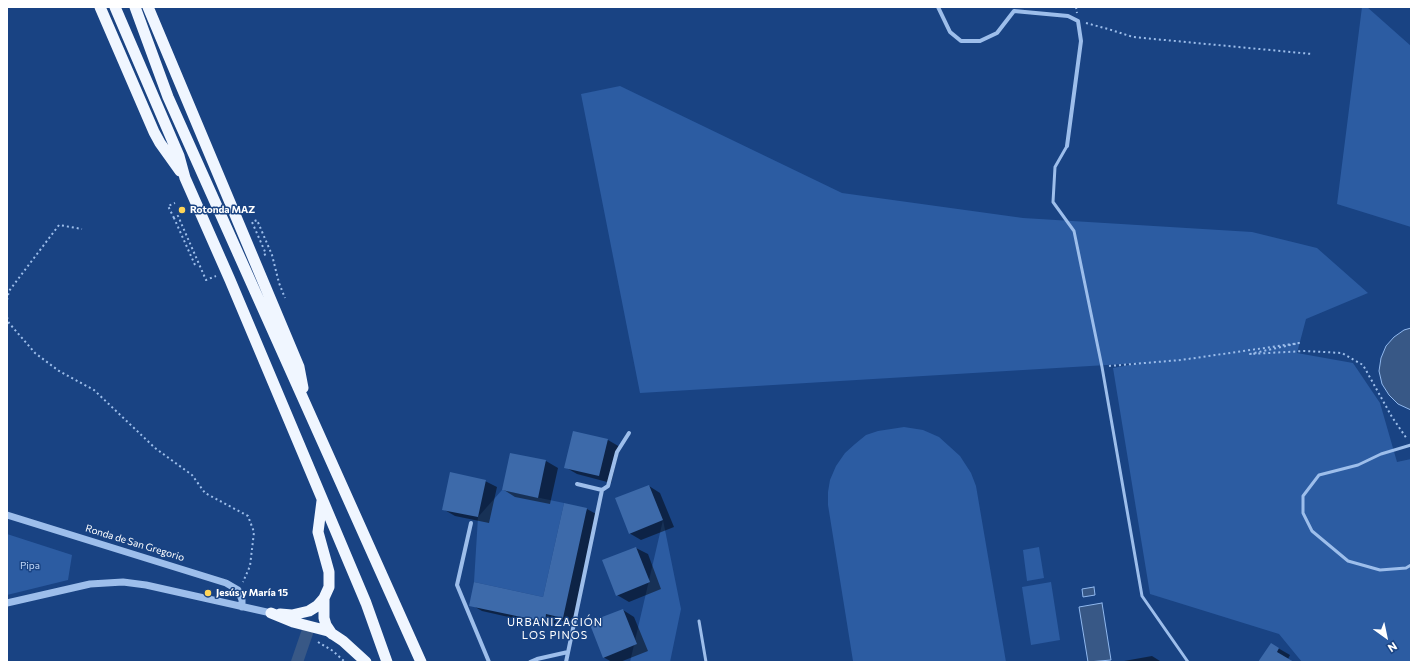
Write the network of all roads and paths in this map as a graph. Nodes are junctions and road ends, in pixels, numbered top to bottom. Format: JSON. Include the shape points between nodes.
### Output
{"nodes":[{"id":1,"x":100,"y":7,"type":"edge"},
{"id":2,"x":115,"y":7,"type":"edge"},
{"id":3,"x":135,"y":7,"type":"edge"},
{"id":4,"x":148,"y":7,"type":"edge"},
{"id":5,"x":938,"y":7,"type":"edge"},
{"id":6,"x":1076,"y":7,"type":"edge"},
{"id":7,"x":1078,"y":22,"type":"junction"},
{"id":8,"x":1312,"y":54,"type":"dead end"},
{"id":9,"x":1067,"y":146,"type":"joint"},
{"id":10,"x":185,"y":178,"type":"junction"},
{"id":11,"x":176,"y":203,"type":"dead end"},
{"id":12,"x":174,"y":218,"type":"dead end"},
{"id":13,"x":82,"y":229,"type":"dead end"},
{"id":14,"x":7,"y":300,"type":"edge"},
{"id":15,"x":7,"y":317,"type":"edge"},
{"id":16,"x":1102,"y":367,"type":"junction"},
{"id":17,"x":308,"y":409,"type":"junction"},
{"id":18,"x":629,"y":433,"type":"dead end"},
{"id":19,"x":1407,"y":439,"type":"dead end"},
{"id":20,"x":1411,"y":445,"type":"edge"},
{"id":21,"x":577,"y":484,"type":"dead end"},
{"id":22,"x":602,"y":490,"type":"junction"},
{"id":23,"x":322,"y":499,"type":"junction"},
{"id":24,"x":7,"y":515,"type":"edge"},
{"id":25,"x":471,"y":523,"type":"dead end"},
{"id":26,"x":1411,"y":565,"type":"edge"},
{"id":27,"x":238,"y":590,"type":"junction"},
{"id":28,"x":324,"y":598,"type":"junction"},
{"id":29,"x":7,"y":603,"type":"edge"},
{"id":30,"x":242,"y":607,"type":"junction"},
{"id":31,"x":271,"y":613,"type":"junction"},
{"id":32,"x":699,"y":621,"type":"dead end"},
{"id":33,"x":332,"y":634,"type":"junction"},
{"id":34,"x":318,"y":642,"type":"dead end"},
{"id":35,"x":568,"y":652,"type":"junction"},
{"id":36,"x":345,"y":662,"type":"edge"},
{"id":37,"x":366,"y":662,"type":"edge"},
{"id":38,"x":386,"y":662,"type":"edge"},
{"id":39,"x":421,"y":662,"type":"edge"},
{"id":40,"x":489,"y":662,"type":"edge"},
{"id":41,"x":530,"y":662,"type":"edge"},
{"id":42,"x":566,"y":662,"type":"edge"},
{"id":43,"x":706,"y":662,"type":"edge"},
{"id":44,"x":1188,"y":662,"type":"edge"}],
"edges":[{"from":1,"to":10,"type":"highway","via":[[154,132]]},
{"from":2,"to":10,"type":"highway","via":[[179,156]]},
{"from":3,"to":17,"type":"highway","via":[[168,97]]},
{"from":4,"to":17,"type":"highway","via":[[299,367]]},
{"from":5,"to":7,"type":"street","via":[[950,32],[961,41],[980,41],[997,33],[1014,11],[1068,16]]},
{"from":6,"to":7,"type":"path"},
{"from":7,"to":8,"type":"path","via":[[1133,37]]},
{"from":7,"to":9,"type":"street","via":[[1081,40]]},
{"from":9,"to":16,"type":"lane","via":[[1055,166],[1053,202],[1074,231]]},
{"from":10,"to":23,"type":"highway"},
{"from":11,"to":12,"type":"path","via":[[168,206]]},
{"from":13,"to":14,"type":"path","via":[[59,225],[9,291]]},
{"from":15,"to":27,"type":"path","via":[[9,323],[36,353],[59,372],[94,390],[155,448],[192,475],[205,493],[248,516],[254,532],[250,566]]},
{"from":16,"to":19,"type":"path","via":[[1180,360],[1299,343],[1250,354],[1342,352],[1363,365],[1392,418]]},
{"from":16,"to":44,"type":"lane","via":[[1142,596]]},
{"from":17,"to":39,"type":"highway"},
{"from":18,"to":22,"type":"street","via":[[617,452],[608,486]]},
{"from":20,"to":26,"type":"lane","via":[[1381,454],[1358,465],[1319,475],[1302,496],[1303,513],[1312,531],[1348,561],[1380,570],[1406,568]]},
{"from":21,"to":22,"type":"street"},
{"from":22,"to":35,"type":"street"},
{"from":23,"to":28,"type":"highway","via":[[318,532],[330,572],[329,587]]},
{"from":23,"to":38,"type":"highway","via":[[366,603]]},
{"from":24,"to":27,"type":"street","name":"Ronda de San Gregorio","via":[[194,572]]},
{"from":25,"to":40,"type":"street","via":[[457,585]]},
{"from":27,"to":30,"type":"street"},
{"from":28,"to":31,"type":"highway","via":[[317,606],[302,613]]},
{"from":28,"to":33,"type":"highway","via":[[324,618]]},
{"from":29,"to":30,"type":"street","via":[[102,582],[123,582]]},
{"from":30,"to":31,"type":"street"},
{"from":31,"to":33,"type":"highway"},
{"from":32,"to":43,"type":"lane"},
{"from":33,"to":37,"type":"highway","via":[[351,647]]},
{"from":34,"to":36,"type":"path"},
{"from":35,"to":41,"type":"street"},
{"from":35,"to":42,"type":"street"}]}
